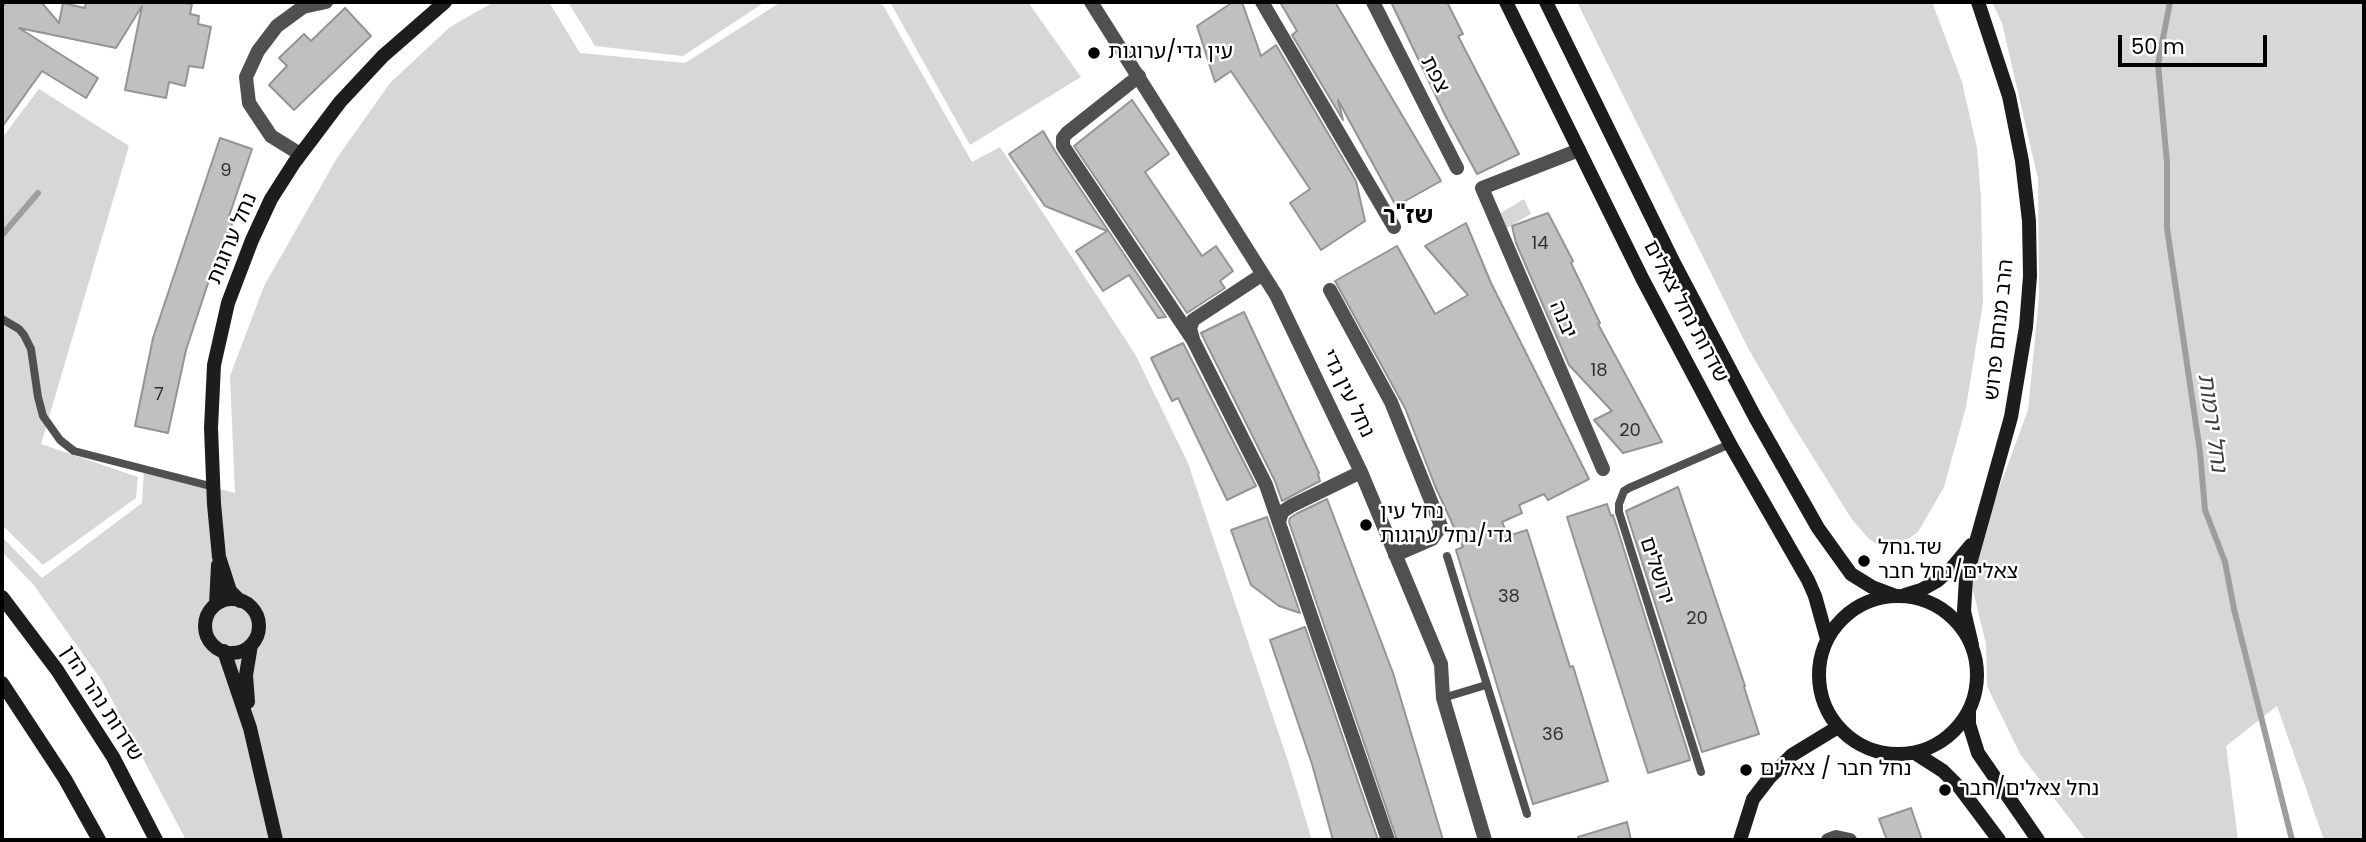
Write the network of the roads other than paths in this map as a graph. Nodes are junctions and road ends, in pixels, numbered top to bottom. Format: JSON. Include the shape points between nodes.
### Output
{"nodes":[{"id":1,"x":326,"y":2,"type":"edge"},
{"id":2,"x":445,"y":2,"type":"edge"},
{"id":3,"x":1091,"y":2,"type":"edge"},
{"id":4,"x":1262,"y":2,"type":"edge"},
{"id":5,"x":1373,"y":2,"type":"edge"},
{"id":6,"x":1506,"y":2,"type":"edge"},
{"id":7,"x":1546,"y":2,"type":"edge"},
{"id":8,"x":1978,"y":2,"type":"edge"},
{"id":9,"x":1139,"y":76,"type":"junction"},
{"id":10,"x":1579,"y":150,"type":"junction"},
{"id":11,"x":300,"y":154,"type":"junction"},
{"id":12,"x":1457,"y":168,"type":"dead end"},
{"id":13,"x":1394,"y":227,"type":"dead end"},
{"id":14,"x":1263,"y":274,"type":"junction"},
{"id":15,"x":1330,"y":290,"type":"dead end"},
{"id":16,"x":2,"y":319,"type":"edge"},
{"id":17,"x":1193,"y":340,"type":"junction"},
{"id":18,"x":1730,"y":444,"type":"junction"},
{"id":19,"x":1603,"y":469,"type":"dead end"},
{"id":20,"x":1362,"y":472,"type":"junction"},
{"id":21,"x":214,"y":486,"type":"junction"},
{"id":22,"x":1279,"y":522,"type":"junction"},
{"id":23,"x":1976,"y":538,"type":"junction"},
{"id":24,"x":1395,"y":555,"type":"junction"},
{"id":25,"x":1447,"y":556,"type":"dead end"},
{"id":26,"x":219,"y":557,"type":"junction"},
{"id":27,"x":1899,"y":596,"type":"junction"},
{"id":28,"x":2,"y":597,"type":"edge"},
{"id":29,"x":240,"y":601,"type":"junction"},
{"id":30,"x":216,"y":604,"type":"junction"},
{"id":31,"x":1827,"y":639,"type":"junction"},
{"id":32,"x":251,"y":645,"type":"junction"},
{"id":33,"x":1972,"y":645,"type":"junction"},
{"id":34,"x":224,"y":652,"type":"junction"},
{"id":35,"x":2,"y":682,"type":"edge"},
{"id":36,"x":1486,"y":685,"type":"junction"},
{"id":37,"x":1443,"y":698,"type":"junction"},
{"id":38,"x":1969,"y":711,"type":"junction"},
{"id":39,"x":1838,"y":727,"type":"junction"},
{"id":40,"x":250,"y":728,"type":"junction"},
{"id":41,"x":1915,"y":752,"type":"junction"},
{"id":42,"x":1701,"y":772,"type":"dead end"},
{"id":43,"x":1527,"y":814,"type":"dead end"},
{"id":44,"x":99,"y":840,"type":"edge"},
{"id":45,"x":156,"y":840,"type":"edge"},
{"id":46,"x":276,"y":840,"type":"edge"},
{"id":47,"x":1388,"y":840,"type":"edge"},
{"id":48,"x":1485,"y":840,"type":"edge"},
{"id":49,"x":1740,"y":840,"type":"edge"},
{"id":50,"x":1828,"y":840,"type":"edge"},
{"id":51,"x":1850,"y":840,"type":"edge"},
{"id":52,"x":1999,"y":840,"type":"edge"},
{"id":53,"x":2038,"y":840,"type":"edge"}],
"edges":[{"from":1,"to":11,"type":"street","via":[[303,7],[277,26],[246,76],[249,103],[271,136]]},
{"from":2,"to":11,"type":"main road","name":"נחל ערוגות","via":[[383,56]]},
{"from":3,"to":9,"type":"street","name":"נחל עין גדי"},
{"from":4,"to":13,"type":"street"},
{"from":5,"to":12,"type":"street","name":"צפת"},
{"from":6,"to":10,"type":"main road","name":"שדרות נחל צאלים"},
{"from":7,"to":27,"type":"main road","name":"שדרות נחל צאלים","via":[[1681,275],[1818,528],[1851,573],[1872,587]]},
{"from":8,"to":23,"type":"main road","name":"הרב מנחם פרוש","via":[[2009,96],[2022,161],[2030,276],[2011,418]]},
{"from":9,"to":14,"type":"street","name":"נחל עין גדי"},
{"from":9,"to":17,"type":"street","via":[[1067,133],[1063,146]]},
{"from":10,"to":18,"type":"main road","name":"שדרות נחל צאלים"},
{"from":10,"to":19,"type":"street","name":"יבנה","via":[[1482,188]]},
{"from":11,"to":21,"type":"main road","name":"נחל ערוגות","via":[[271,199],[228,303],[214,365]]},
{"from":14,"to":17,"type":"street","via":[[1193,320]]},
{"from":14,"to":20,"type":"street","name":"נחל עין גדי"},
{"from":15,"to":24,"type":"street","via":[[1391,402],[1441,526],[1432,539]]},
{"from":16,"to":21,"type":"lane","via":[[19,329],[31,349],[43,416],[60,440],[74,451]]},
{"from":17,"to":22,"type":"street","via":[[1266,485]]},
{"from":18,"to":31,"type":"main road","name":"שדרות נחל צאלים","via":[[1808,580]]},
{"from":18,"to":42,"type":"lane","name":"ירושלים","via":[[1629,488],[1619,504]]},
{"from":20,"to":22,"type":"street","via":[[1291,506],[1282,512]]},
{"from":20,"to":24,"type":"street","name":"נחל עין גדי"},
{"from":21,"to":26,"type":"main road","name":"נחל ערוגות"},
{"from":22,"to":47,"type":"street"},
{"from":23,"to":27,"type":"main road","name":"הרב מנחם פרוש","via":[[1944,576]]},
{"from":23,"to":33,"type":"main road","name":"הרב מנחם פרוש","via":[[1964,589],[1965,621]]},
{"from":24,"to":37,"type":"street","name":"נחל עין גדי","via":[[1441,664]]},
{"from":25,"to":36,"type":"lane"},
{"from":26,"to":29,"type":"main road","name":"נחל ערוגות","via":[[230,591]]},
{"from":26,"to":30,"type":"main road","name":"נחל ערוגות"},
{"from":27,"to":31,"type":"main road","via":[[1874,599],[1851,611]]},
{"from":27,"to":33,"type":"main road","via":[[1925,600],[1944,611]]},
{"from":28,"to":45,"type":"main road","name":"שדרות נהר הדן","via":[[57,670],[113,757]]},
{"from":29,"to":30,"type":"main road"},
{"from":29,"to":32,"type":"main road","via":[[251,607],[258,622]]},
{"from":30,"to":34,"type":"main road","via":[[205,630],[213,645]]},
{"from":31,"to":39,"type":"main road","via":[[1819,685],[1825,707]]},
{"from":32,"to":34,"type":"main road","via":[[236,653]]},
{"from":32,"to":40,"type":"main road","via":[[246,676]]},
{"from":33,"to":38,"type":"main road","via":[[1977,678]]},
{"from":34,"to":40,"type":"main road"},
{"from":35,"to":44,"type":"main road"},
{"from":36,"to":37,"type":"lane"},
{"from":36,"to":43,"type":"lane"},
{"from":37,"to":48,"type":"street","name":"נחל עין גדי"},
{"from":38,"to":41,"type":"main road","via":[[1947,738]]},
{"from":38,"to":53,"type":"main road","via":[[1978,753]]},
{"from":39,"to":41,"type":"main road","via":[[1872,750]]},
{"from":39,"to":49,"type":"main road","via":[[1792,755],[1770,777],[1753,799]]},
{"from":40,"to":46,"type":"main road"},
{"from":41,"to":52,"type":"main road","via":[[1960,788]]},
{"from":50,"to":51,"type":"street"}]}
